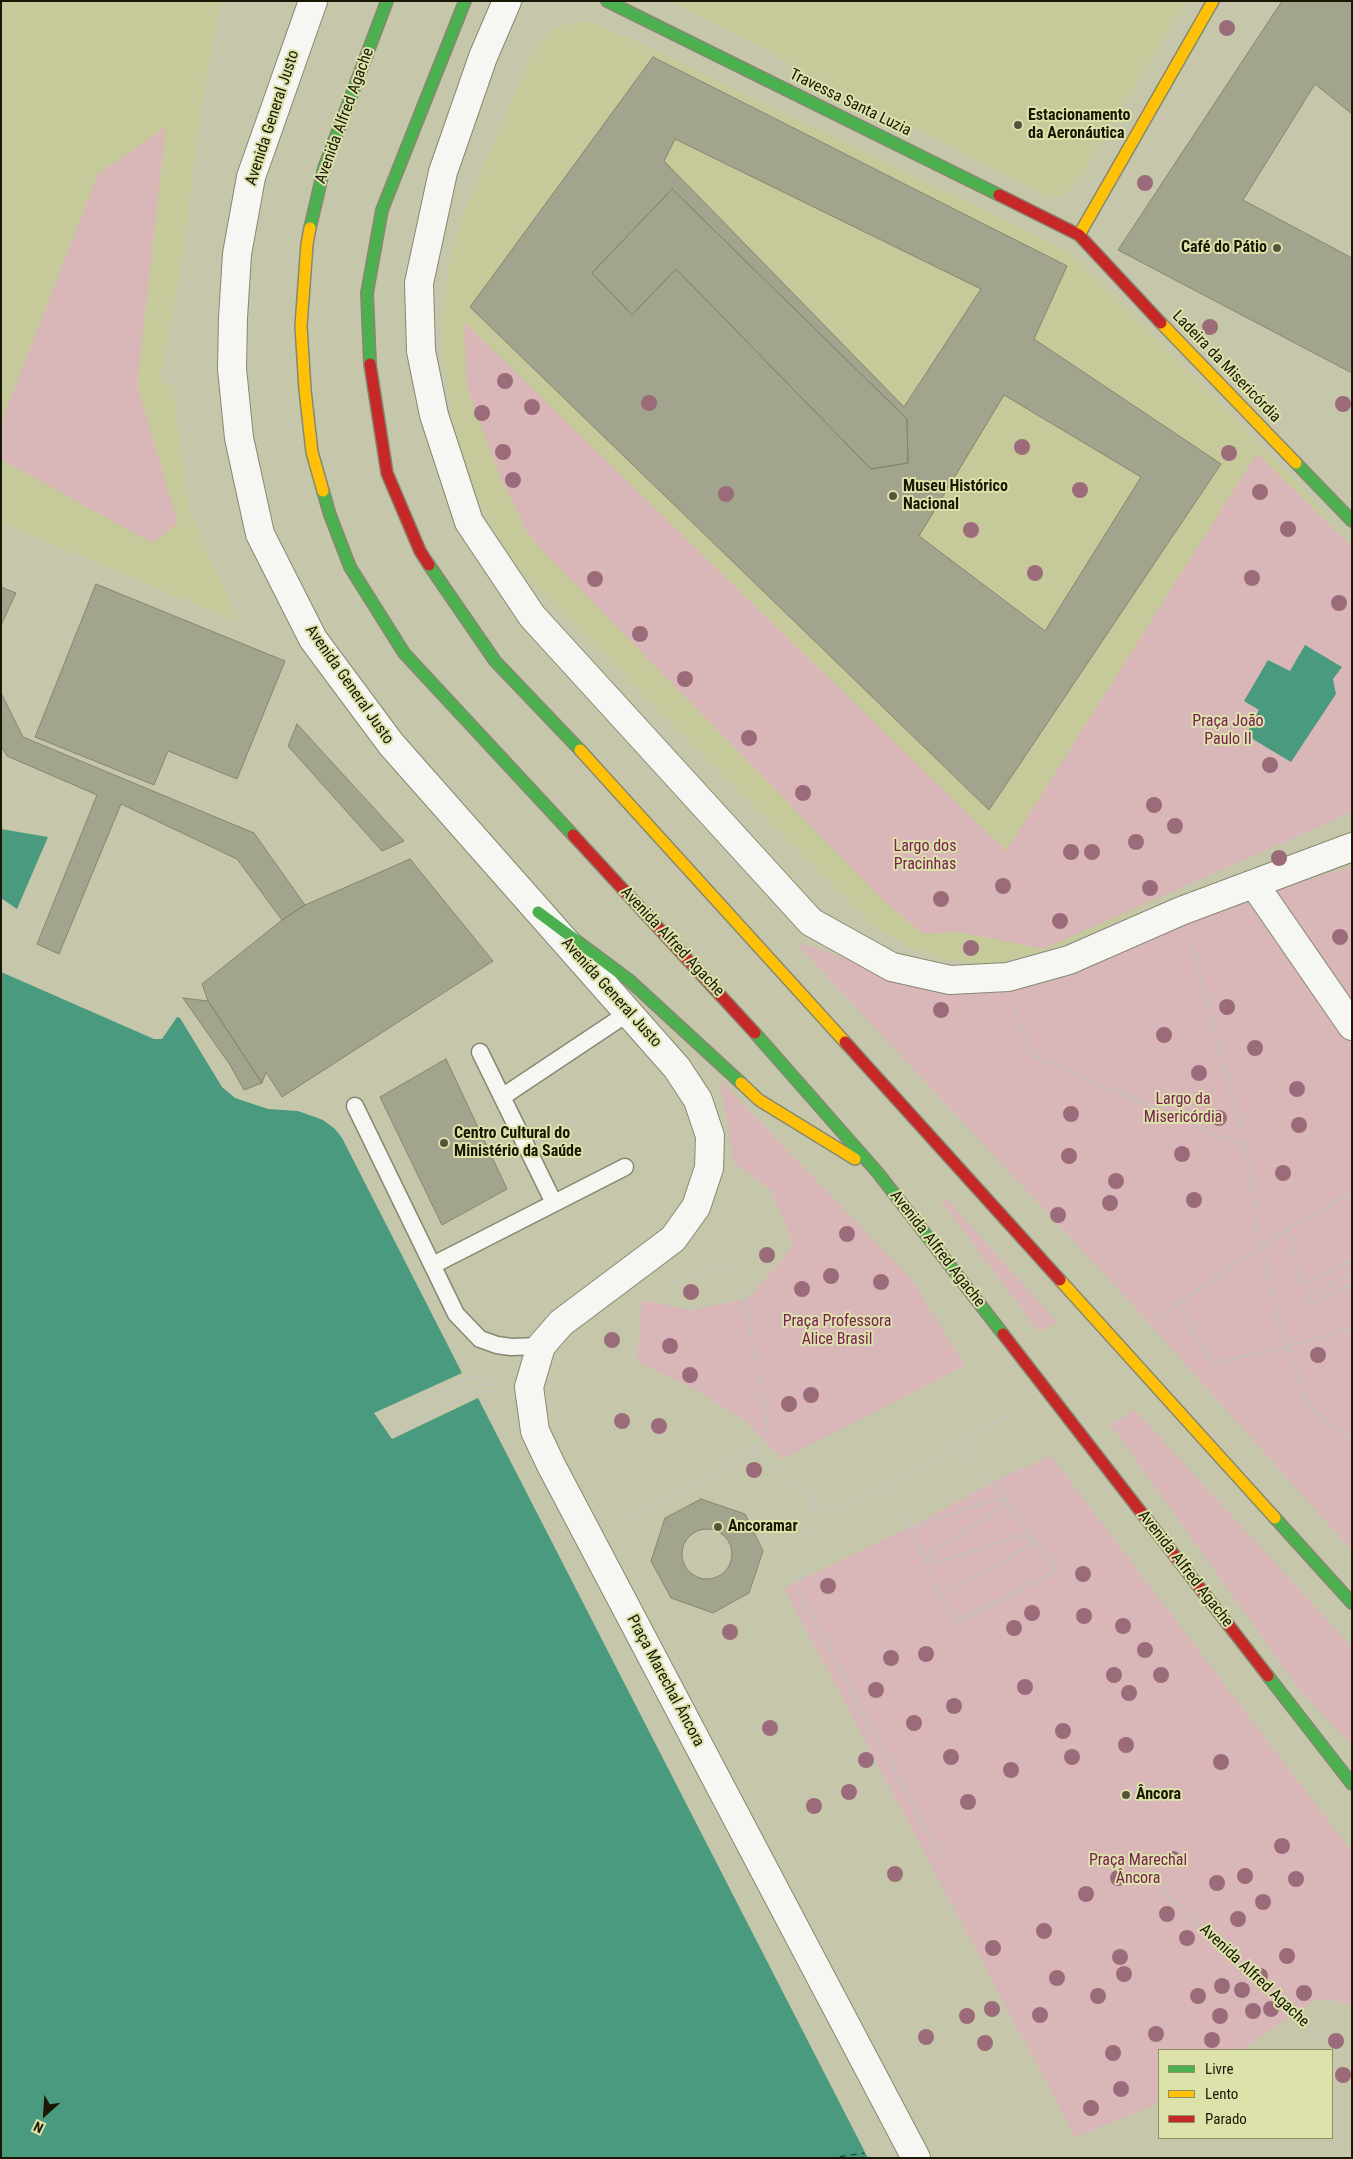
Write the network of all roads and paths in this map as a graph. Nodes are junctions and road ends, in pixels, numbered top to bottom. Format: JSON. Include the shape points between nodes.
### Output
{"nodes":[{"id":1,"x":313,"y":1,"type":"edge"},
{"id":2,"x":387,"y":1,"type":"edge"},
{"id":3,"x":465,"y":1,"type":"edge"},
{"id":4,"x":507,"y":1,"type":"edge"},
{"id":5,"x":607,"y":1,"type":"edge"},
{"id":6,"x":1212,"y":1,"type":"edge"},
{"id":7,"x":1079,"y":235,"type":"junction"},
{"id":8,"x":1352,"y":521,"type":"edge"},
{"id":9,"x":1352,"y":847,"type":"edge"},
{"id":10,"x":1254,"y":884,"type":"junction"},
{"id":11,"x":1181,"y":911,"type":"junction"},
{"id":12,"x":538,"y":912,"type":"junction"},
{"id":13,"x":1008,"y":977,"type":"junction"},
{"id":14,"x":628,"y":1013,"type":"junction"},
{"id":15,"x":1352,"y":1026,"type":"edge"},
{"id":16,"x":480,"y":1052,"type":"dead end"},
{"id":17,"x":502,"y":1096,"type":"junction"},
{"id":18,"x":355,"y":1106,"type":"dead end"},
{"id":19,"x":1246,"y":1147,"type":"junction"},
{"id":20,"x":625,"y":1167,"type":"dead end"},
{"id":21,"x":878,"y":1172,"type":"junction"},
{"id":22,"x":1352,"y":1192,"type":"edge"},
{"id":23,"x":554,"y":1203,"type":"junction"},
{"id":24,"x":1288,"y":1229,"type":"junction"},
{"id":25,"x":1352,"y":1260,"type":"edge"},
{"id":26,"x":644,"y":1262,"type":"junction"},
{"id":27,"x":433,"y":1265,"type":"junction"},
{"id":28,"x":1352,"y":1273,"type":"edge"},
{"id":29,"x":1352,"y":1284,"type":"edge"},
{"id":30,"x":1177,"y":1302,"type":"junction"},
{"id":31,"x":1156,"y":1318,"type":"dead end"},
{"id":32,"x":1352,"y":1328,"type":"edge"},
{"id":33,"x":1287,"y":1347,"type":"junction"},
{"id":34,"x":534,"y":1369,"type":"junction"},
{"id":35,"x":1009,"y":1415,"type":"dead end"},
{"id":36,"x":398,"y":1424,"type":"dead end"},
{"id":37,"x":1352,"y":1441,"type":"edge"},
{"id":38,"x":959,"y":1444,"type":"junction"},
{"id":39,"x":752,"y":1452,"type":"junction"},
{"id":40,"x":889,"y":1485,"type":"junction"},
{"id":41,"x":814,"y":1499,"type":"junction"},
{"id":42,"x":1005,"y":1500,"type":"junction"},
{"id":43,"x":910,"y":1527,"type":"junction"},
{"id":44,"x":589,"y":1536,"type":"junction"},
{"id":45,"x":1035,"y":1540,"type":"junction"},
{"id":46,"x":926,"y":1560,"type":"junction"},
{"id":47,"x":941,"y":1596,"type":"junction"},
{"id":48,"x":1352,"y":1603,"type":"edge"},
{"id":49,"x":1352,"y":1784,"type":"edge"},
{"id":50,"x":942,"y":1858,"type":"dead end"},
{"id":51,"x":1161,"y":1889,"type":"dead end"},
{"id":52,"x":1352,"y":2058,"type":"edge"},
{"id":53,"x":916,"y":2158,"type":"edge"}],
"edges":[{"from":1,"to":12,"type":"street","name":"Avenida General Justo","via":[[251,177],[237,254],[232,369],[239,438],[260,534],[319,646],[391,744]]},
{"from":2,"to":21,"type":"main road","name":"Avenida Alfred Agache","via":[[324,168],[307,244],[301,326],[312,452],[330,515],[350,567],[404,653],[736,1011]]},
{"from":3,"to":48,"type":"main road","via":[[382,210],[367,293],[370,373],[387,473],[420,551],[495,661],[620,793]]},
{"from":4,"to":13,"type":"street","via":[[483,57],[443,172],[419,284],[421,351],[432,406],[469,522],[532,616],[811,922],[892,967],[950,980]]},
{"from":5,"to":7,"type":"main road","name":"Travessa Santa Luzia"},
{"from":6,"to":7,"type":"main road"},
{"from":7,"to":8,"type":"main road","name":"Ladeira da Misericórdia"},
{"from":9,"to":10,"type":"street"},
{"from":10,"to":11,"type":"street"},
{"from":10,"to":15,"type":"street"},
{"from":11,"to":13,"type":"street","via":[[1069,960]]},
{"from":11,"to":19,"type":"path"},
{"from":12,"to":14,"type":"street","name":"Avenida General Justo"},
{"from":12,"to":21,"type":"main road","via":[[629,980],[759,1100]]},
{"from":13,"to":19,"type":"path","via":[[1030,1054]]},
{"from":14,"to":17,"type":"lane"},
{"from":14,"to":26,"type":"street","name":"Avenida General Justo","via":[[677,1068],[698,1100],[710,1136],[709,1168],[696,1207],[674,1239]]},
{"from":16,"to":17,"type":"lane"},
{"from":17,"to":23,"type":"lane"},
{"from":18,"to":27,"type":"lane"},
{"from":19,"to":33,"type":"path","bridge":true,"via":[[1256,1220]]},
{"from":20,"to":23,"type":"lane"},
{"from":21,"to":49,"type":"main road","name":"Avenida Alfred Agache"},
{"from":22,"to":24,"type":"path"},
{"from":23,"to":27,"type":"lane"},
{"from":24,"to":25,"type":"path","via":[[1302,1285]]},
{"from":24,"to":30,"type":"path"},
{"from":26,"to":34,"type":"street","via":[[561,1323]]},
{"from":26,"to":39,"type":"path","via":[[653,1282],[667,1287],[717,1263],[729,1264],[736,1269],[768,1426],[763,1442]]},
{"from":27,"to":34,"type":"lane","via":[[456,1314],[480,1339],[511,1347]]},
{"from":28,"to":29,"type":"path","via":[[1308,1295],[1312,1304]]},
{"from":30,"to":31,"type":"path"},
{"from":30,"to":33,"type":"path","via":[[1212,1364]]},
{"from":32,"to":33,"type":"path"},
{"from":33,"to":37,"type":"path","via":[[1309,1407]]},
{"from":34,"to":34,"type":"path","via":[[471,1394],[395,1434],[387,1418],[463,1380]]},
{"from":34,"to":36,"type":"path","via":[[468,1388]]},
{"from":34,"to":44,"type":"street","name":"Praça Marechal Âncora","via":[[535,1431]]},
{"from":35,"to":38,"type":"path"},
{"from":38,"to":40,"type":"path"},
{"from":38,"to":42,"type":"path"},
{"from":39,"to":41,"type":"path"},
{"from":39,"to":44,"type":"path"},
{"from":40,"to":41,"type":"path","via":[[835,1514]]},
{"from":40,"to":43,"type":"path"},
{"from":41,"to":50,"type":"path","via":[[799,1593]]},
{"from":42,"to":43,"type":"path","via":[[995,1500]]},
{"from":42,"to":45,"type":"path"},
{"from":42,"to":46,"type":"path","via":[[1002,1508],[932,1550]]},
{"from":43,"to":46,"type":"path"},
{"from":44,"to":53,"type":"street","name":"Praça Marechal Âncora"},
{"from":45,"to":46,"type":"path","via":[[1023,1536],[937,1562]]},
{"from":45,"to":47,"type":"path"},
{"from":45,"to":47,"type":"path","via":[[1056,1571],[956,1623]]},
{"from":46,"to":47,"type":"path"},
{"from":51,"to":52,"type":"path","name":"Avenida Alfred Agache","via":[[1321,2038]]}]}
